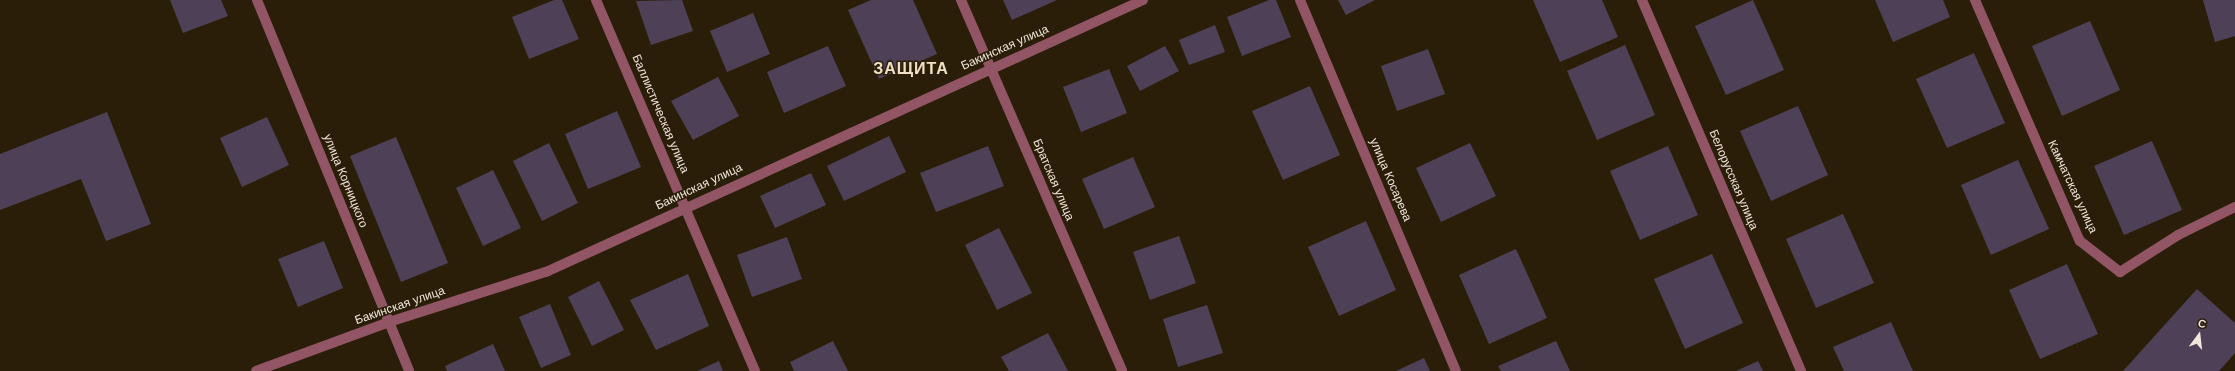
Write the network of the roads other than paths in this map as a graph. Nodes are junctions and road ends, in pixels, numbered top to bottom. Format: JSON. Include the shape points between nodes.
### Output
{"nodes":[{"id":1,"x":257,"y":0,"type":"edge"},
{"id":2,"x":596,"y":0,"type":"edge"},
{"id":3,"x":961,"y":0,"type":"edge"},
{"id":4,"x":1143,"y":0,"type":"edge"},
{"id":5,"x":1300,"y":0,"type":"edge"},
{"id":6,"x":1642,"y":0,"type":"edge"},
{"id":7,"x":1975,"y":0,"type":"edge"},
{"id":8,"x":990,"y":68,"type":"junction"},
{"id":9,"x":686,"y":207,"type":"junction"},
{"id":10,"x":2235,"y":207,"type":"edge"},
{"id":11,"x":389,"y":322,"type":"junction"},
{"id":12,"x":256,"y":371,"type":"edge"},
{"id":13,"x":409,"y":371,"type":"edge"},
{"id":14,"x":755,"y":371,"type":"edge"},
{"id":15,"x":1122,"y":371,"type":"edge"},
{"id":16,"x":1456,"y":371,"type":"edge"},
{"id":17,"x":1800,"y":371,"type":"edge"}],
"edges":[{"from":1,"to":11,"type":"street","name":"улица Корницкого"},
{"from":2,"to":9,"type":"street","name":"Баллистическая улица"},
{"from":3,"to":8,"type":"street","name":"Братская улица"},
{"from":4,"to":8,"type":"street","name":"Бакинская улица"},
{"from":5,"to":16,"type":"street","name":"улица Косарева"},
{"from":6,"to":17,"type":"street","name":"Белорусская улица"},
{"from":7,"to":10,"type":"street","name":"Камчатская улица","via":[[2080,241],[2120,272],[2178,235]]},
{"from":8,"to":9,"type":"street","name":"Бакинская улица"},
{"from":8,"to":15,"type":"street","name":"Братская улица"},
{"from":9,"to":11,"type":"street","name":"Бакинская улица","via":[[546,272]]},
{"from":9,"to":14,"type":"street","name":"Баллистическая улица"},
{"from":11,"to":12,"type":"street","name":"Бакинская улица"},
{"from":11,"to":13,"type":"street","name":"улица Корницкого"}]}
